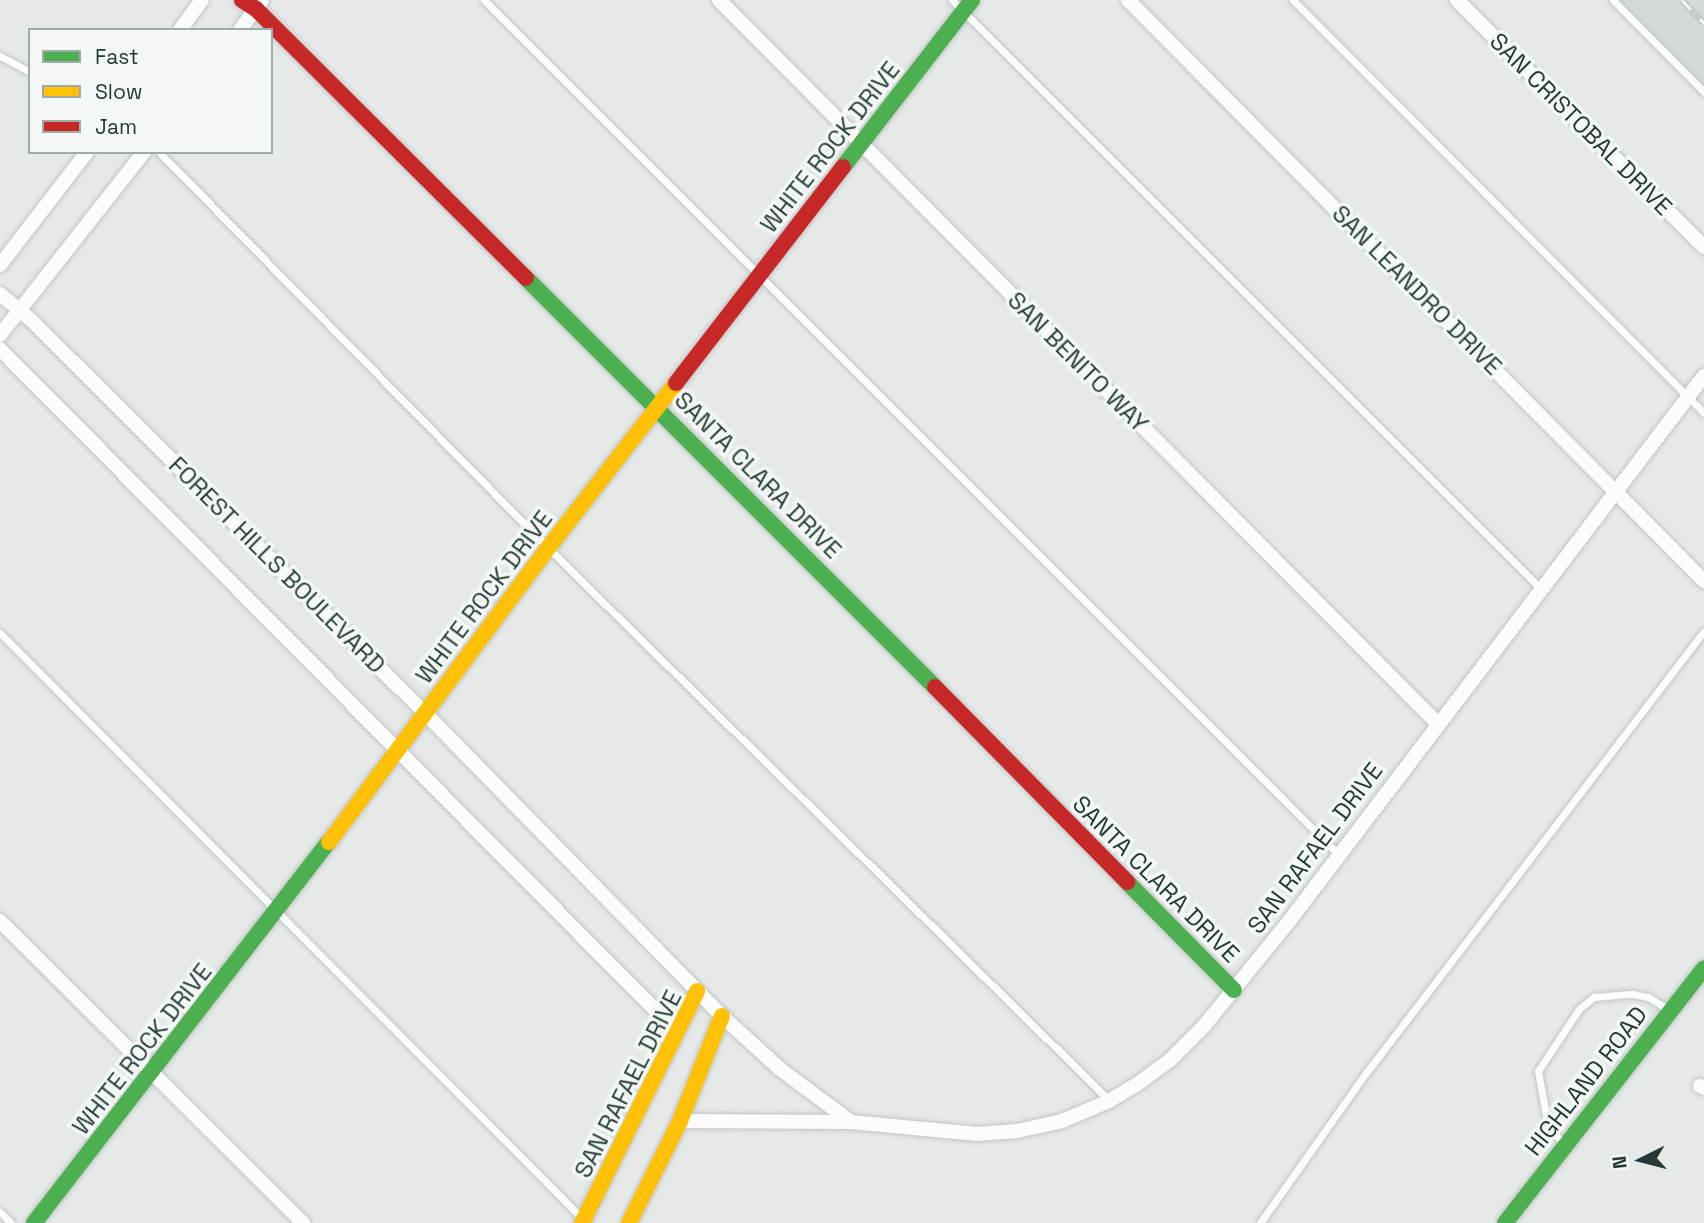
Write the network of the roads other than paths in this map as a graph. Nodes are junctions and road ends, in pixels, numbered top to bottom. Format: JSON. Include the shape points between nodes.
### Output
{"nodes":[{"id":1,"x":202,"y":0,"type":"edge"},
{"id":2,"x":484,"y":0,"type":"edge"},
{"id":3,"x":719,"y":0,"type":"edge"},
{"id":4,"x":1128,"y":0,"type":"edge"},
{"id":5,"x":1293,"y":0,"type":"edge"},
{"id":6,"x":1457,"y":0,"type":"edge"},
{"id":7,"x":1613,"y":0,"type":"edge"},
{"id":8,"x":254,"y":3,"type":"edge"},
{"id":9,"x":963,"y":4,"type":"edge"},
{"id":10,"x":181,"y":28,"type":"edge"},
{"id":11,"x":241,"y":28,"type":"edge"},
{"id":12,"x":0,"y":56,"type":"edge"},
{"id":13,"x":28,"y":71,"type":"edge"},
{"id":14,"x":1704,"y":92,"type":"edge"},
{"id":15,"x":862,"y":144,"type":"junction"},
{"id":16,"x":85,"y":154,"type":"edge"},
{"id":17,"x":142,"y":154,"type":"edge"},
{"id":18,"x":161,"y":154,"type":"edge"},
{"id":19,"x":1704,"y":247,"type":"edge"},
{"id":20,"x":0,"y":265,"type":"edge"},
{"id":21,"x":758,"y":276,"type":"junction"},
{"id":22,"x":0,"y":294,"type":"edge"},
{"id":23,"x":19,"y":308,"type":"junction"},
{"id":24,"x":0,"y":335,"type":"edge"},
{"id":25,"x":0,"y":349,"type":"edge"},
{"id":26,"x":1704,"y":376,"type":"edge"},
{"id":27,"x":1688,"y":397,"type":"junction"},
{"id":28,"x":659,"y":408,"type":"junction"},
{"id":29,"x":1704,"y":413,"type":"edge"},
{"id":30,"x":1615,"y":489,"type":"junction"},
{"id":31,"x":548,"y":548,"type":"junction"},
{"id":32,"x":1704,"y":581,"type":"edge"},
{"id":33,"x":1540,"y":588,"type":"junction"},
{"id":34,"x":1704,"y":631,"type":"edge"},
{"id":35,"x":0,"y":633,"type":"edge"},
{"id":36,"x":426,"y":714,"type":"junction"},
{"id":37,"x":1437,"y":723,"type":"junction"},
{"id":38,"x":400,"y":751,"type":"junction"},
{"id":39,"x":1339,"y":855,"type":"junction"},
{"id":40,"x":278,"y":910,"type":"junction"},
{"id":41,"x":0,"y":921,"type":"edge"},
{"id":42,"x":1704,"y":968,"type":"edge"},
{"id":43,"x":1234,"y":990,"type":"junction"},
{"id":44,"x":697,"y":991,"type":"junction"},
{"id":45,"x":1670,"y":1010,"type":"junction"},
{"id":46,"x":722,"y":1016,"type":"junction"},
{"id":47,"x":676,"y":1031,"type":"junction"},
{"id":48,"x":153,"y":1072,"type":"junction"},
{"id":49,"x":1109,"y":1101,"type":"junction"},
{"id":50,"x":680,"y":1121,"type":"junction"},
{"id":51,"x":851,"y":1122,"type":"junction"},
{"id":52,"x":1566,"y":1146,"type":"junction"},
{"id":53,"x":0,"y":1212,"type":"edge"},
{"id":54,"x":583,"y":1221,"type":"edge"},
{"id":55,"x":11,"y":1223,"type":"edge"},
{"id":56,"x":34,"y":1223,"type":"edge"},
{"id":57,"x":303,"y":1223,"type":"edge"},
{"id":58,"x":629,"y":1223,"type":"edge"},
{"id":59,"x":1260,"y":1223,"type":"edge"},
{"id":60,"x":1505,"y":1223,"type":"edge"}],
"edges":[{"from":1,"to":10,"type":"street"},
{"from":2,"to":21,"type":"lane"},
{"from":3,"to":15,"type":"street","name":"SAN BENITO WAY"},
{"from":4,"to":30,"type":"street","name":"SAN LEANDRO DRIVE"},
{"from":5,"to":27,"type":"lane"},
{"from":6,"to":19,"type":"street","name":"SAN CRISTOBAL DRIVE"},
{"from":7,"to":14,"type":"lane"},
{"from":8,"to":11,"type":"street"},
{"from":8,"to":28,"type":"street","name":"SANTA CLARA DRIVE","via":[[363,119]]},
{"from":9,"to":15,"type":"street","name":"WHITE ROCK DRIVE"},
{"from":9,"to":33,"type":"lane"},
{"from":12,"to":13,"type":"lane"},
{"from":15,"to":21,"type":"street","name":"WHITE ROCK DRIVE"},
{"from":15,"to":37,"type":"street","name":"SAN BENITO WAY"},
{"from":16,"to":20,"type":"street"},
{"from":17,"to":23,"type":"street"},
{"from":18,"to":31,"type":"lane"},
{"from":21,"to":28,"type":"street","name":"WHITE ROCK DRIVE"},
{"from":21,"to":39,"type":"lane"},
{"from":22,"to":23,"type":"street","name":"FOREST HILLS BOULEVARD"},
{"from":23,"to":24,"type":"street"},
{"from":23,"to":36,"type":"street","name":"FOREST HILLS BOULEVARD"},
{"from":25,"to":38,"type":"street","name":"FOREST HILLS BOULEVARD"},
{"from":26,"to":27,"type":"street","name":"SAN RAFAEL DRIVE"},
{"from":27,"to":29,"type":"lane"},
{"from":27,"to":30,"type":"street","name":"SAN RAFAEL DRIVE"},
{"from":28,"to":31,"type":"street","name":"WHITE ROCK DRIVE"},
{"from":28,"to":43,"type":"street","name":"SANTA CLARA DRIVE"},
{"from":30,"to":32,"type":"street","name":"SAN LEANDRO DRIVE"},
{"from":30,"to":33,"type":"street","name":"SAN RAFAEL DRIVE"},
{"from":31,"to":36,"type":"street","name":"WHITE ROCK DRIVE"},
{"from":31,"to":49,"type":"lane"},
{"from":33,"to":37,"type":"street","name":"SAN RAFAEL DRIVE"},
{"from":34,"to":59,"type":"lane","via":[[1366,1073]]},
{"from":35,"to":40,"type":"lane"},
{"from":36,"to":38,"type":"street","name":"WHITE ROCK DRIVE"},
{"from":36,"to":44,"type":"street","name":"FOREST HILLS BOULEVARD"},
{"from":37,"to":39,"type":"street","name":"SAN RAFAEL DRIVE"},
{"from":38,"to":40,"type":"street","name":"WHITE ROCK DRIVE"},
{"from":38,"to":47,"type":"street","name":"FOREST HILLS BOULEVARD"},
{"from":39,"to":43,"type":"street","name":"SAN RAFAEL DRIVE"},
{"from":40,"to":48,"type":"street","name":"WHITE ROCK DRIVE"},
{"from":40,"to":54,"type":"lane"},
{"from":41,"to":48,"type":"street"},
{"from":42,"to":45,"type":"street","name":"HIGHLAND ROAD"},
{"from":43,"to":49,"type":"street","name":"SAN RAFAEL DRIVE","via":[[1170,1059]]},
{"from":44,"to":46,"type":"street","name":"SAN RAFAEL DRIVE"},
{"from":44,"to":47,"type":"street","name":"SAN RAFAEL DRIVE"},
{"from":45,"to":52,"type":"street","name":"HIGHLAND ROAD"},
{"from":45,"to":52,"type":"lane","via":[[1632,994],[1594,997],[1579,1009],[1538,1070],[1548,1126]]},
{"from":46,"to":50,"type":"street"},
{"from":46,"to":51,"type":"street","name":"SAN RAFAEL DRIVE","via":[[780,1069]]},
{"from":47,"to":54,"type":"street","name":"SAN RAFAEL DRIVE"},
{"from":48,"to":56,"type":"street","name":"WHITE ROCK DRIVE"},
{"from":48,"to":57,"type":"street"},
{"from":49,"to":51,"type":"street","name":"SAN RAFAEL DRIVE","via":[[1062,1121],[1017,1131],[953,1133]]},
{"from":50,"to":51,"type":"street","name":"SAN RAFAEL DRIVE"},
{"from":50,"to":58,"type":"street"},
{"from":52,"to":60,"type":"street","name":"HIGHLAND ROAD"},
{"from":53,"to":55,"type":"lane"}]}
